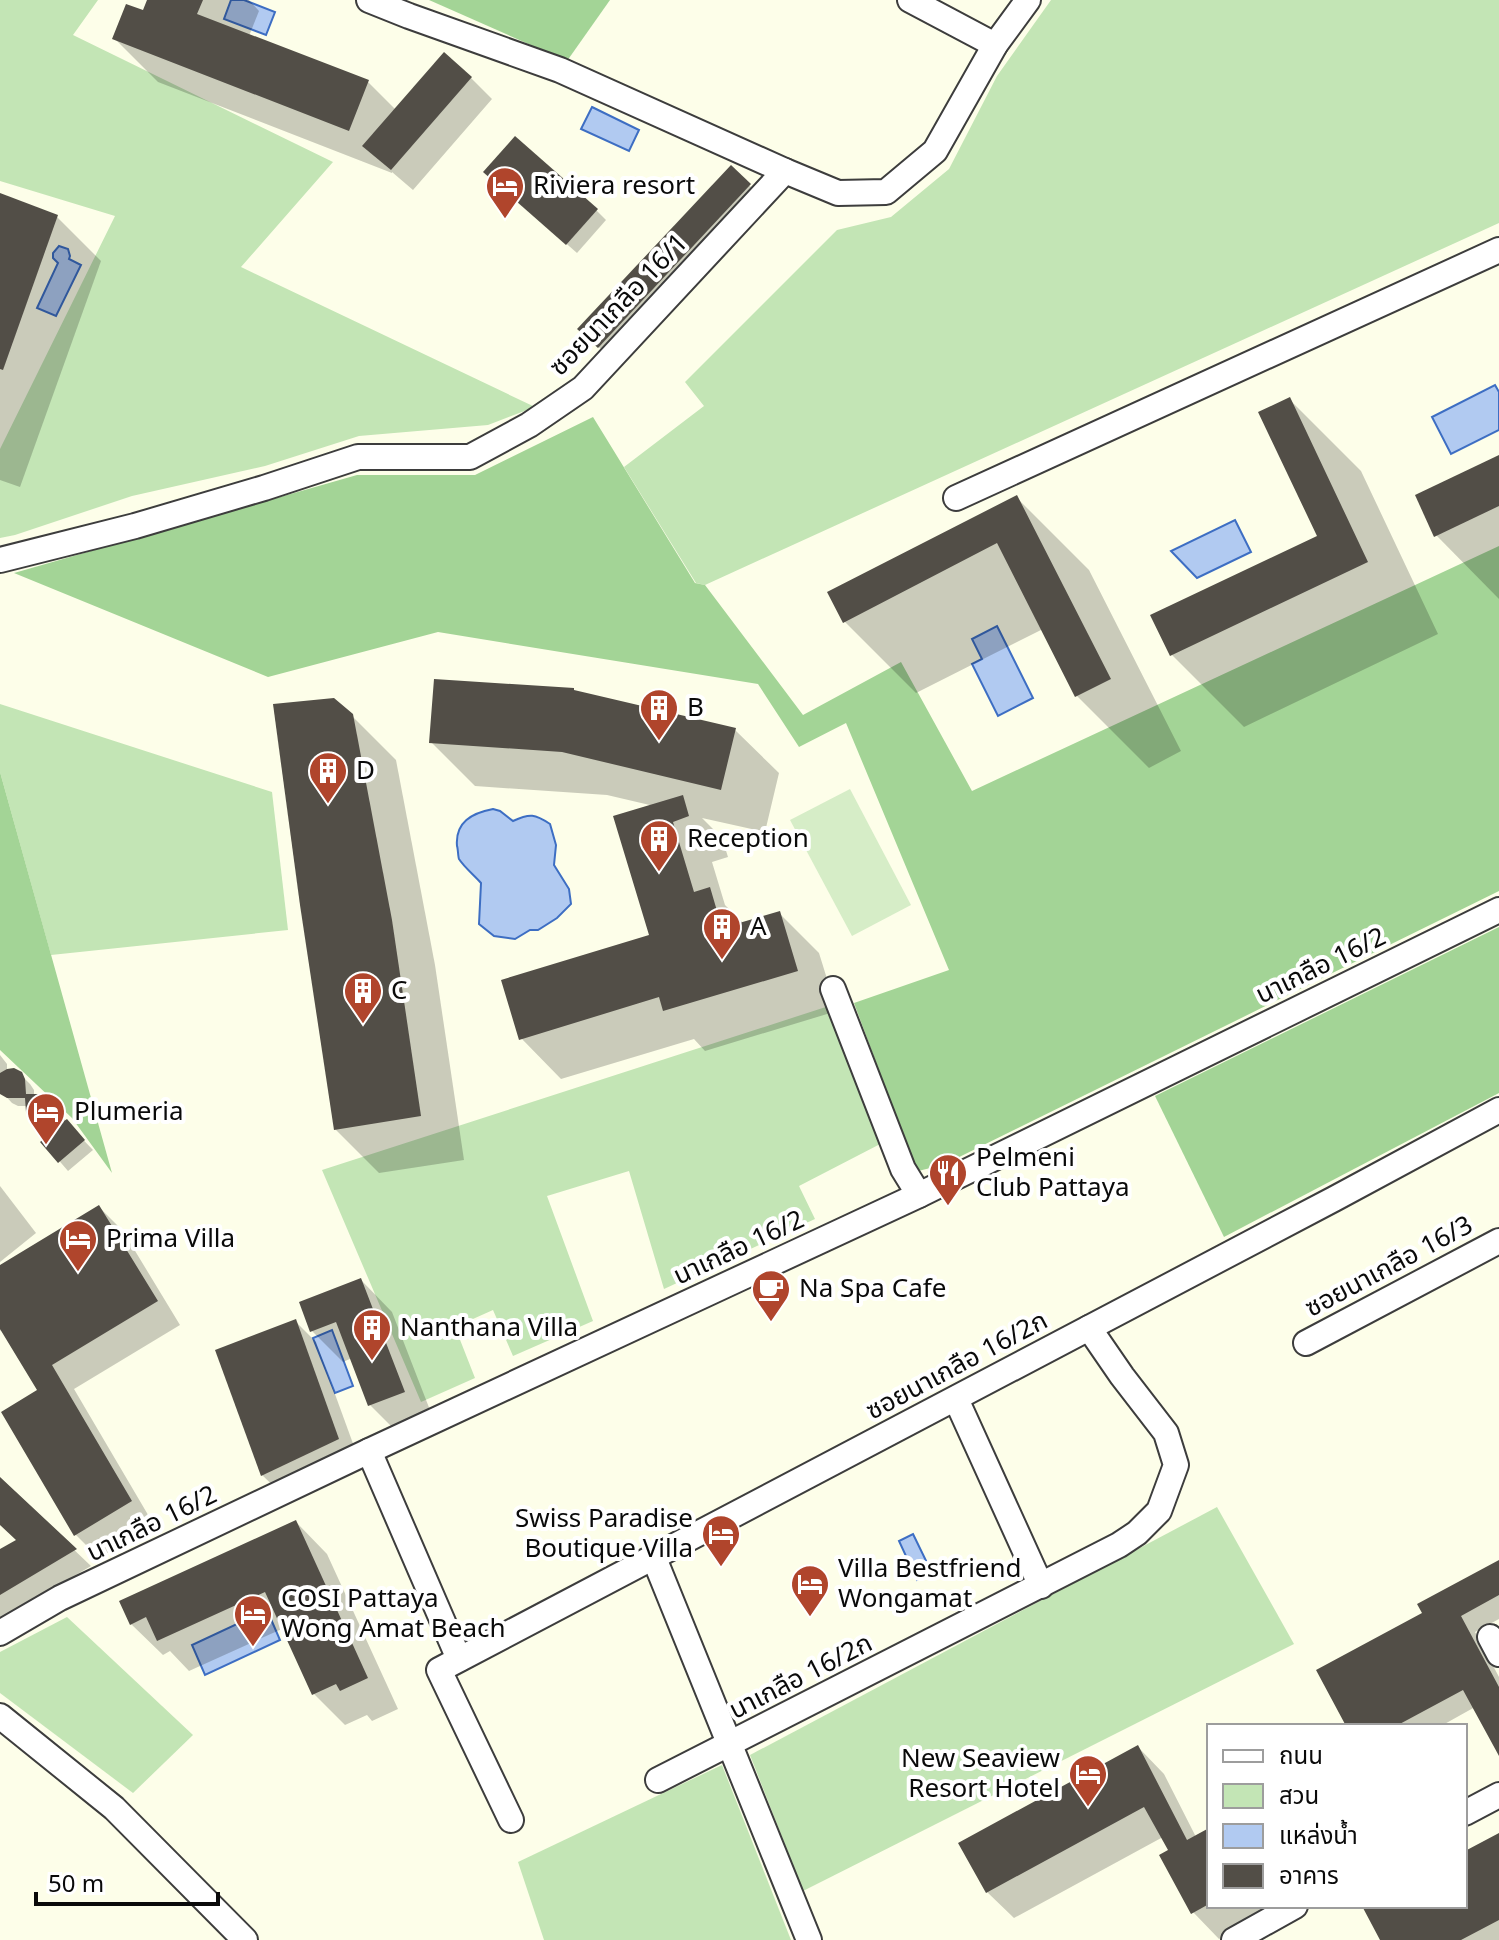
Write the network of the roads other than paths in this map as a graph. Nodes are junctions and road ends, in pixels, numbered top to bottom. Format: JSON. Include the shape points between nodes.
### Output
{"nodes":[{"id":1,"x":369,"y":0,"type":"edge"},
{"id":2,"x":910,"y":0,"type":"edge"},
{"id":3,"x":1028,"y":0,"type":"edge"},
{"id":4,"x":995,"y":45,"type":"junction"},
{"id":5,"x":785,"y":171,"type":"junction"},
{"id":6,"x":1499,"y":250,"type":"edge"},
{"id":7,"x":956,"y":498,"type":"dead end"},
{"id":8,"x":0,"y":560,"type":"edge"},
{"id":9,"x":1499,"y":910,"type":"edge"},
{"id":10,"x":833,"y":989,"type":"dead end"},
{"id":11,"x":1499,"y":1110,"type":"edge"},
{"id":12,"x":919,"y":1195,"type":"junction"},
{"id":13,"x":1499,"y":1241,"type":"edge"},
{"id":14,"x":1089,"y":1328,"type":"junction"},
{"id":15,"x":1306,"y":1343,"type":"dead end"},
{"id":16,"x":956,"y":1399,"type":"junction"},
{"id":17,"x":369,"y":1451,"type":"junction"},
{"id":18,"x":654,"y":1558,"type":"junction"},
{"id":19,"x":1041,"y":1586,"type":"junction"},
{"id":20,"x":0,"y":1633,"type":"edge"},
{"id":21,"x":449,"y":1665,"type":"junction"},
{"id":22,"x":0,"y":1716,"type":"edge"},
{"id":23,"x":729,"y":1745,"type":"junction"},
{"id":24,"x":658,"y":1780,"type":"dead end"},
{"id":25,"x":1499,"y":1795,"type":"edge"},
{"id":26,"x":1467,"y":1812,"type":"edge"},
{"id":27,"x":511,"y":1820,"type":"dead end"},
{"id":28,"x":1291,"y":1908,"type":"edge"},
{"id":29,"x":245,"y":1940,"type":"edge"},
{"id":30,"x":809,"y":1940,"type":"edge"},
{"id":31,"x":1234,"y":1940,"type":"edge"}],
"edges":[{"from":1,"to":5,"type":"street","via":[[560,70]]},
{"from":2,"to":4,"type":"street"},
{"from":3,"to":4,"type":"street"},
{"from":4,"to":5,"type":"street","via":[[935,151],[886,192],[838,193]]},
{"from":5,"to":8,"type":"street","name":"ซอยนาเกลือ 16/1","via":[[583,388],[470,457],[358,457],[135,526]]},
{"from":6,"to":7,"type":"street"},
{"from":9,"to":12,"type":"street","name":"นาเกลือ 16/2"},
{"from":10,"to":12,"type":"street","via":[[903,1169]]},
{"from":11,"to":14,"type":"street","name":"ซอยนาเกลือ 16/2ก"},
{"from":12,"to":17,"type":"street","name":"นาเกลือ 16/2"},
{"from":13,"to":15,"type":"street","name":"ซอยนาเกลือ 16/3"},
{"from":14,"to":16,"type":"street","name":"ซอยนาเกลือ 16/2ก"},
{"from":14,"to":19,"type":"street","name":"นาเกลือ 16/2ก","via":[[1166,1433],[1176,1465],[1159,1511],[1137,1533]]},
{"from":16,"to":18,"type":"street","name":"ซอยนาเกลือ 16/2ก"},
{"from":16,"to":19,"type":"street"},
{"from":17,"to":20,"type":"street","name":"นาเกลือ 16/2","via":[[60,1598]]},
{"from":17,"to":21,"type":"street"},
{"from":18,"to":21,"type":"street","name":"ซอยนาเกลือ 16/2ก"},
{"from":18,"to":23,"type":"street"},
{"from":19,"to":23,"type":"street","name":"นาเกลือ 16/2ก"},
{"from":21,"to":27,"type":"street"},
{"from":22,"to":29,"type":"street","via":[[114,1808]]},
{"from":23,"to":24,"type":"street","name":"นาเกลือ 16/2ก"},
{"from":23,"to":30,"type":"street"},
{"from":25,"to":26,"type":"street"},
{"from":28,"to":31,"type":"street"}]}
